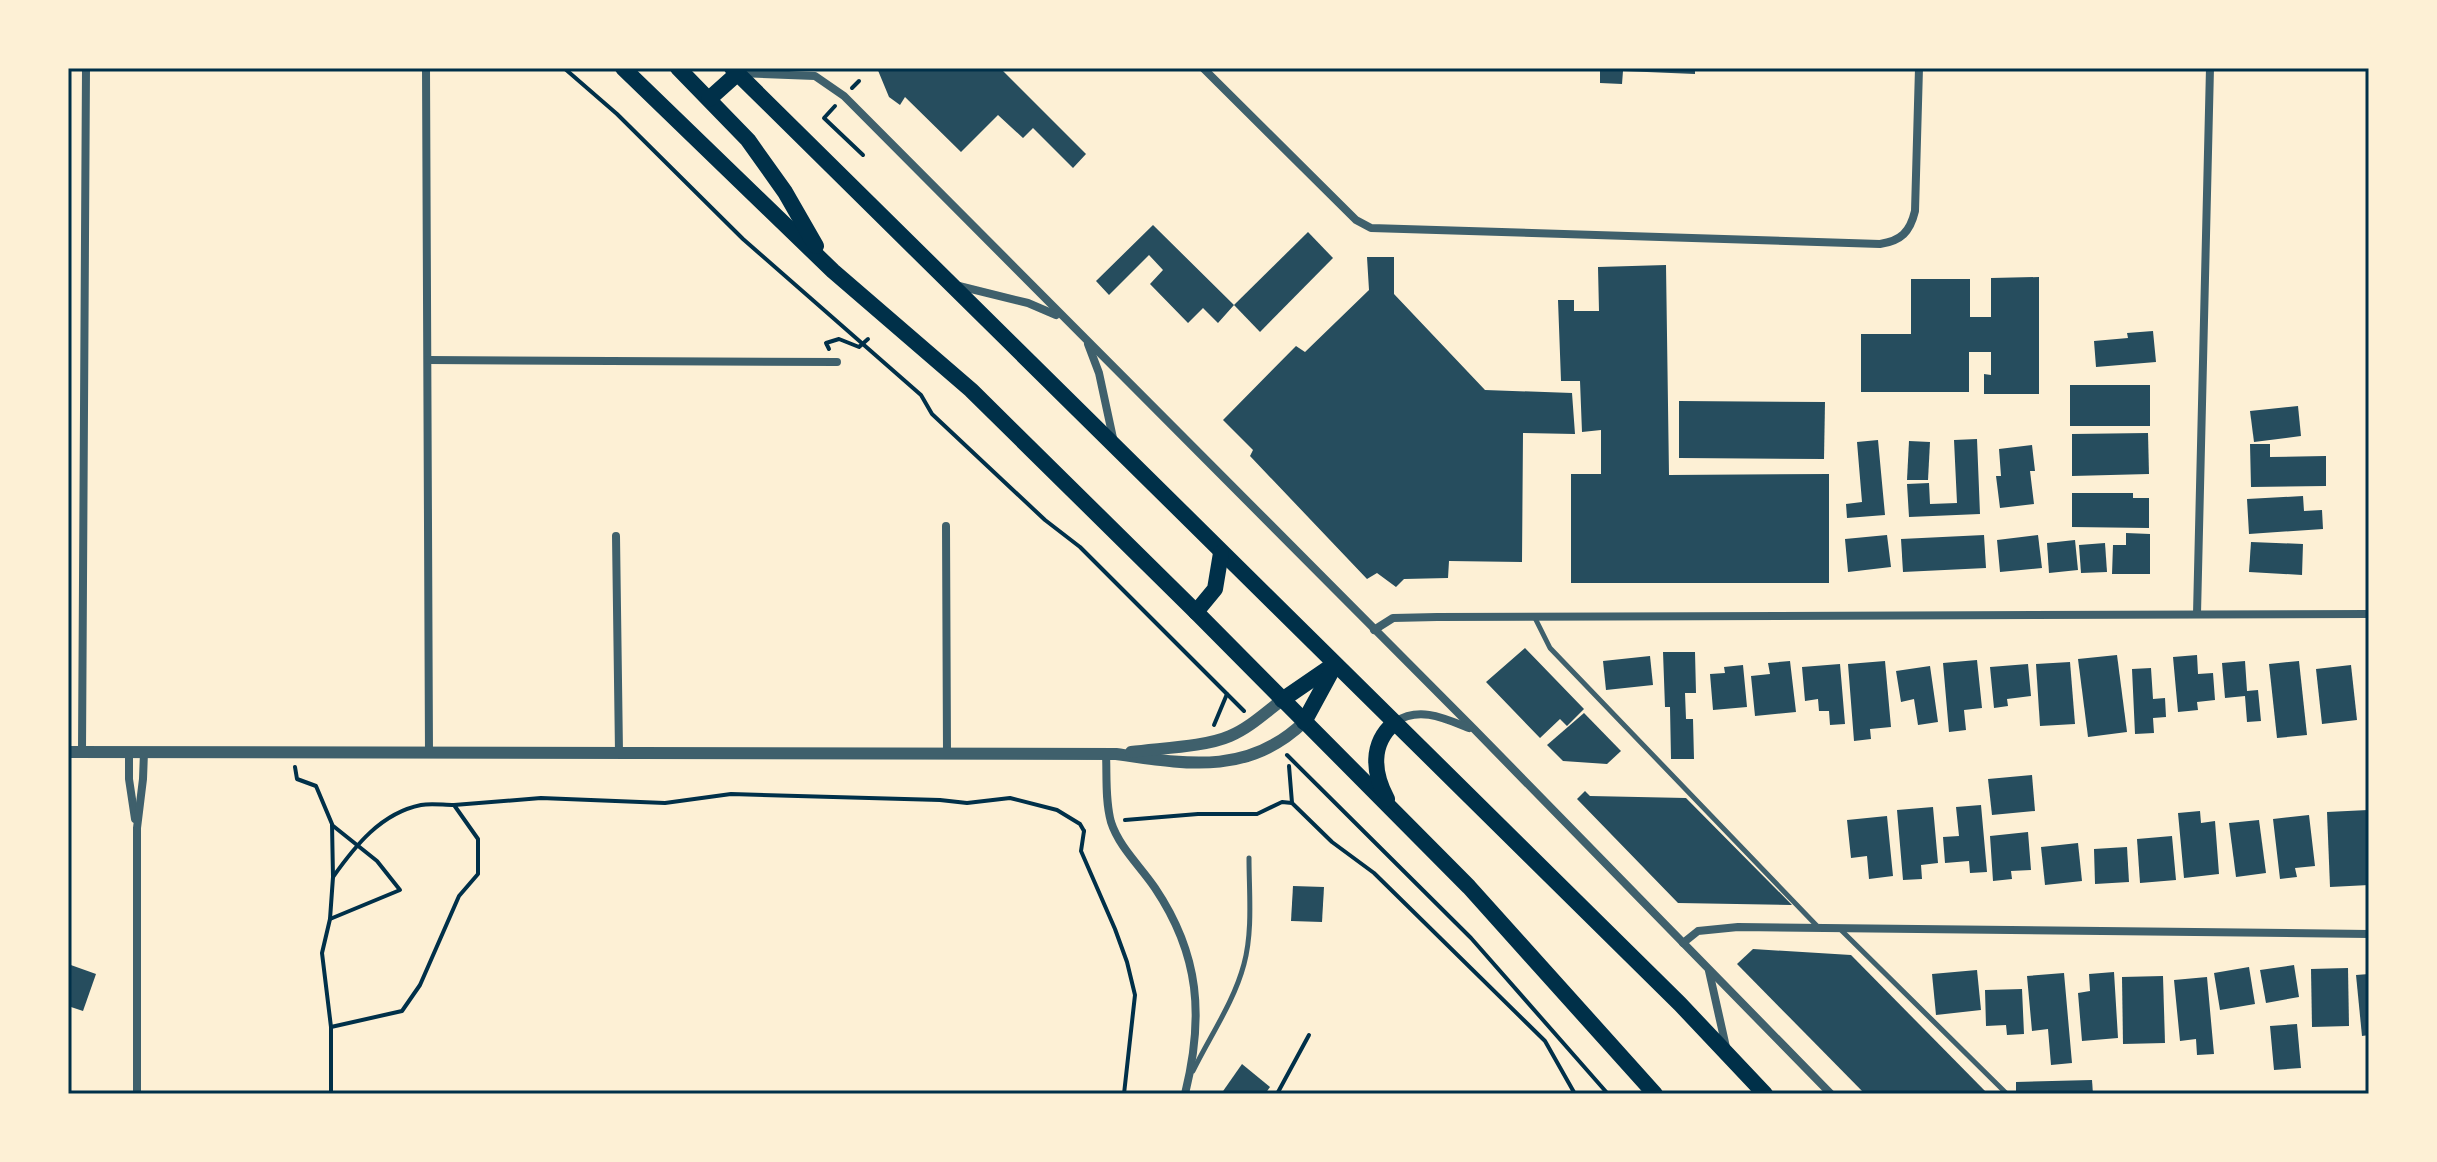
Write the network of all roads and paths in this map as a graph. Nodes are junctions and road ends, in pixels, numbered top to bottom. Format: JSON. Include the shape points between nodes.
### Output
{"nodes":[{"id":1,"x":86,"y":68,"type":"edge"},
{"id":2,"x":426,"y":68,"type":"edge"},
{"id":3,"x":564,"y":68,"type":"edge"},
{"id":4,"x":623,"y":68,"type":"edge"},
{"id":5,"x":678,"y":68,"type":"edge"},
{"id":6,"x":1203,"y":68,"type":"edge"},
{"id":7,"x":1919,"y":68,"type":"edge"},
{"id":8,"x":2210,"y":68,"type":"edge"},
{"id":9,"x":735,"y":70,"type":"edge"},
{"id":10,"x":859,"y":81,"type":"dead end"},
{"id":11,"x":844,"y":96,"type":"junction"},
{"id":12,"x":709,"y":99,"type":"junction"},
{"id":13,"x":863,"y":155,"type":"dead end"},
{"id":14,"x":827,"y":264,"type":"junction"},
{"id":15,"x":950,"y":284,"type":"junction"},
{"id":16,"x":1066,"y":321,"type":"junction"},
{"id":17,"x":1083,"y":336,"type":"junction"},
{"id":18,"x":866,"y":341,"type":"junction"},
{"id":19,"x":826,"y":343,"type":"dead end"},
{"id":20,"x":428,"y":360,"type":"junction"},
{"id":21,"x":837,"y":362,"type":"dead end"},
{"id":22,"x":1116,"y":448,"type":"junction"},
{"id":23,"x":946,"y":526,"type":"dead end"},
{"id":24,"x":616,"y":536,"type":"dead end"},
{"id":25,"x":1221,"y":553,"type":"junction"},
{"id":26,"x":1196,"y":612,"type":"junction"},
{"id":27,"x":2197,"y":614,"type":"junction"},
{"id":28,"x":2369,"y":614,"type":"edge"},
{"id":29,"x":1534,"y":617,"type":"junction"},
{"id":30,"x":1374,"y":630,"type":"junction"},
{"id":31,"x":1335,"y":665,"type":"junction"},
{"id":32,"x":1227,"y":694,"type":"dead end"},
{"id":33,"x":1282,"y":700,"type":"junction"},
{"id":34,"x":1304,"y":722,"type":"junction"},
{"id":35,"x":1394,"y":723,"type":"junction"},
{"id":36,"x":1474,"y":729,"type":"junction"},
{"id":37,"x":75,"y":752,"type":"edge"},
{"id":38,"x":129,"y":752,"type":"junction"},
{"id":39,"x":144,"y":752,"type":"junction"},
{"id":40,"x":292,"y":753,"type":"junction"},
{"id":41,"x":429,"y":753,"type":"junction"},
{"id":42,"x":619,"y":753,"type":"junction"},
{"id":43,"x":947,"y":754,"type":"junction"},
{"id":44,"x":1111,"y":754,"type":"junction"},
{"id":45,"x":1292,"y":803,"type":"junction"},
{"id":46,"x":454,"y":805,"type":"junction"},
{"id":47,"x":1393,"y":811,"type":"junction"},
{"id":48,"x":1111,"y":821,"type":"junction"},
{"id":49,"x":332,"y":824,"type":"junction"},
{"id":50,"x":137,"y":828,"type":"junction"},
{"id":51,"x":1084,"y":831,"type":"junction"},
{"id":52,"x":356,"y":845,"type":"junction"},
{"id":53,"x":1249,"y":858,"type":"dead end"},
{"id":54,"x":333,"y":877,"type":"junction"},
{"id":55,"x":330,"y":919,"type":"junction"},
{"id":56,"x":1818,"y":927,"type":"junction"},
{"id":57,"x":1839,"y":927,"type":"junction"},
{"id":58,"x":2369,"y":934,"type":"edge"},
{"id":59,"x":1683,"y":943,"type":"junction"},
{"id":60,"x":1707,"y":966,"type":"junction"},
{"id":61,"x":331,"y":1027,"type":"junction"},
{"id":62,"x":1309,"y":1035,"type":"dead end"},
{"id":63,"x":1731,"y":1061,"type":"junction"},
{"id":64,"x":1189,"y":1079,"type":"junction"},
{"id":65,"x":137,"y":1094,"type":"edge"},
{"id":66,"x":331,"y":1094,"type":"edge"},
{"id":67,"x":1124,"y":1094,"type":"edge"},
{"id":68,"x":1185,"y":1094,"type":"edge"},
{"id":69,"x":1277,"y":1094,"type":"edge"},
{"id":70,"x":1575,"y":1094,"type":"edge"},
{"id":71,"x":1608,"y":1094,"type":"edge"},
{"id":72,"x":1655,"y":1094,"type":"edge"},
{"id":73,"x":1765,"y":1094,"type":"edge"},
{"id":74,"x":1831,"y":1094,"type":"edge"},
{"id":75,"x":2007,"y":1094,"type":"edge"}],
"edges":[{"from":1,"to":37,"type":"street"},
{"from":2,"to":20,"type":"street"},
{"from":3,"to":18,"type":"path","via":[[743,239]]},
{"from":4,"to":14,"type":"highway"},
{"from":5,"to":12,"type":"highway"},
{"from":6,"to":7,"type":"street","via":[[1356,220],[1371,228],[1880,244],[1907,233],[1915,211]]},
{"from":8,"to":27,"type":"street"},
{"from":9,"to":11,"type":"street","via":[[815,76]]},
{"from":9,"to":12,"type":"highway"},
{"from":9,"to":15,"type":"highway"},
{"from":10,"to":11,"type":"path"},
{"from":11,"to":13,"type":"path","via":[[824,118]]},
{"from":11,"to":16,"type":"street"},
{"from":12,"to":14,"type":"highway","via":[[757,151]]},
{"from":14,"to":26,"type":"highway","via":[[971,390]]},
{"from":15,"to":16,"type":"street","via":[[1028,303]]},
{"from":15,"to":22,"type":"highway"},
{"from":16,"to":17,"type":"street"},
{"from":17,"to":22,"type":"street","via":[[1099,373]]},
{"from":17,"to":30,"type":"street"},
{"from":18,"to":19,"type":"path","via":[[859,347],[839,339]]},
{"from":18,"to":32,"type":"path","via":[[921,395],[932,414],[1080,547]]},
{"from":20,"to":21,"type":"street"},
{"from":20,"to":41,"type":"street"},
{"from":22,"to":25,"type":"highway"},
{"from":23,"to":43,"type":"street"},
{"from":24,"to":42,"type":"street"},
{"from":25,"to":26,"type":"highway","via":[[1215,589]]},
{"from":25,"to":31,"type":"highway"},
{"from":26,"to":33,"type":"highway"},
{"from":27,"to":28,"type":"street"},
{"from":27,"to":29,"type":"street"},
{"from":29,"to":30,"type":"street","via":[[1393,618]]},
{"from":29,"to":56,"type":"lane","via":[[1550,648]]},
{"from":30,"to":36,"type":"street"},
{"from":31,"to":33,"type":"highway"},
{"from":31,"to":34,"type":"highway"},
{"from":31,"to":35,"type":"highway"},
{"from":33,"to":34,"type":"highway"},
{"from":33,"to":44,"type":"street","via":[[1222,739]]},
{"from":34,"to":44,"type":"street","via":[[1272,748],[1229,761],[1183,763]]},
{"from":34,"to":47,"type":"highway"},
{"from":35,"to":36,"type":"street","via":[[1407,715],[1429,714]]},
{"from":35,"to":47,"type":"highway","via":[[1380,738],[1376,760],[1380,785]]},
{"from":35,"to":63,"type":"highway","via":[[1680,1004]]},
{"from":36,"to":59,"type":"street"},
{"from":37,"to":38,"type":"street"},
{"from":38,"to":39,"type":"street"},
{"from":38,"to":50,"type":"street"},
{"from":39,"to":40,"type":"street"},
{"from":39,"to":50,"type":"street"},
{"from":40,"to":41,"type":"street"},
{"from":40,"to":49,"type":"path","via":[[297,779],[316,786]]},
{"from":41,"to":42,"type":"street"},
{"from":42,"to":43,"type":"street"},
{"from":43,"to":44,"type":"street"},
{"from":44,"to":48,"type":"street"},
{"from":45,"to":48,"type":"path","via":[[1257,814]]},
{"from":45,"to":70,"type":"path","via":[[1374,873],[1545,1041]]},
{"from":45,"to":71,"type":"path","via":[[1292,765],[1471,938]]},
{"from":46,"to":51,"type":"path","via":[[541,798],[665,803],[731,794],[967,803],[1010,798],[1057,810]]},
{"from":46,"to":52,"type":"path","via":[[422,805],[390,817]]},
{"from":46,"to":61,"type":"path","via":[[478,839],[478,874],[459,896],[420,985],[402,1011]]},
{"from":47,"to":72,"type":"highway","via":[[1469,887]]},
{"from":48,"to":51,"type":"path"},
{"from":48,"to":64,"type":"street","via":[[1171,912],[1189,957],[1197,1036]]},
{"from":49,"to":52,"type":"path"},
{"from":49,"to":54,"type":"path"},
{"from":50,"to":65,"type":"street"},
{"from":51,"to":67,"type":"path","via":[[1081,851],[1115,929],[1135,995]]},
{"from":52,"to":54,"type":"path"},
{"from":52,"to":55,"type":"path","via":[[400,890]]},
{"from":53,"to":64,"type":"lane","via":[[1244,963]]},
{"from":54,"to":55,"type":"path"},
{"from":55,"to":61,"type":"path","via":[[322,953]]},
{"from":56,"to":57,"type":"street"},
{"from":56,"to":59,"type":"street","via":[[1708,928]]},
{"from":57,"to":58,"type":"street"},
{"from":57,"to":75,"type":"lane"},
{"from":59,"to":60,"type":"street"},
{"from":60,"to":63,"type":"street"},
{"from":60,"to":74,"type":"street"},
{"from":61,"to":66,"type":"path"},
{"from":62,"to":69,"type":"path"},
{"from":63,"to":73,"type":"highway"},
{"from":64,"to":68,"type":"street"}]}
